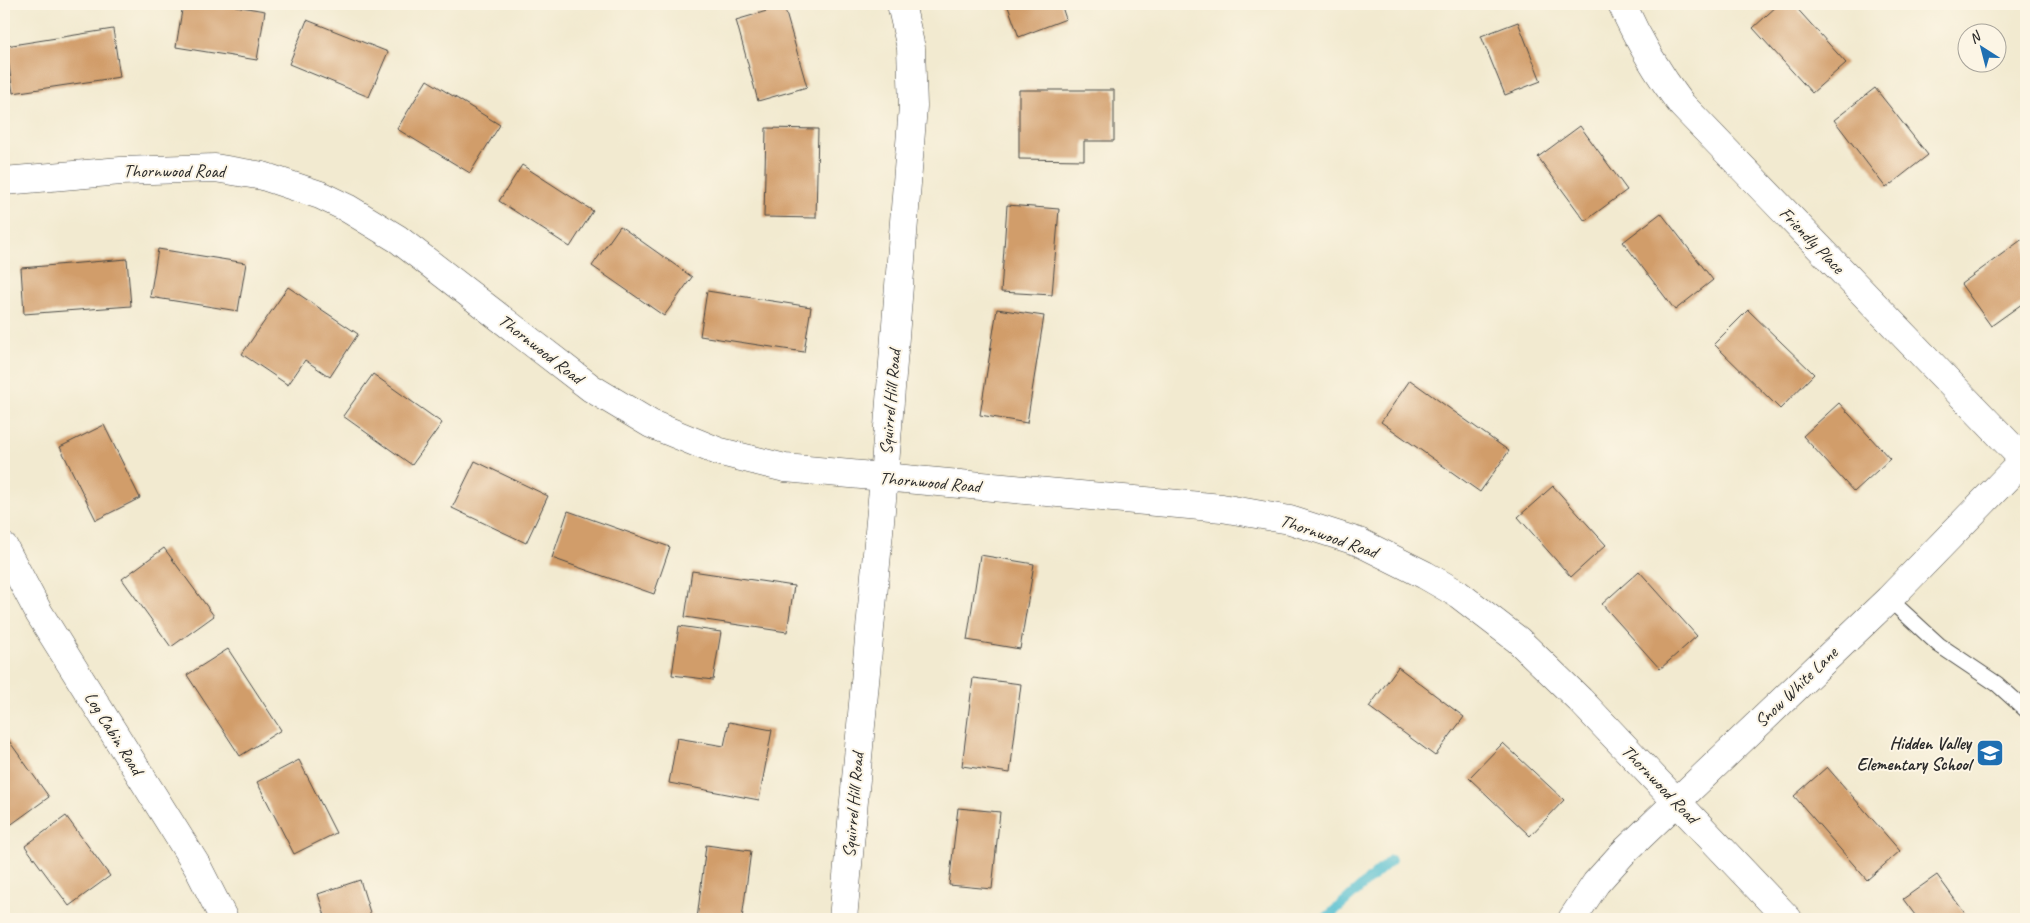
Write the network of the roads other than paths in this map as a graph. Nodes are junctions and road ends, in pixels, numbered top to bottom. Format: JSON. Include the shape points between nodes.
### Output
{"nodes":[{"id":1,"x":901,"y":4,"type":"edge"},
{"id":2,"x":1622,"y":4,"type":"edge"},
{"id":3,"x":4,"y":181,"type":"edge"},
{"id":4,"x":2025,"y":459,"type":"edge"},
{"id":5,"x":884,"y":478,"type":"junction"},
{"id":6,"x":4,"y":547,"type":"edge"},
{"id":7,"x":1889,"y":599,"type":"junction"},
{"id":8,"x":2026,"y":710,"type":"edge"},
{"id":9,"x":1677,"y":801,"type":"junction"},
{"id":10,"x":224,"y":919,"type":"edge"},
{"id":11,"x":842,"y":919,"type":"edge"},
{"id":12,"x":1572,"y":919,"type":"edge"},
{"id":13,"x":1788,"y":919,"type":"edge"}],
"edges":[{"from":1,"to":5,"type":"street","name":"Squirrel Hill Road","via":[[911,48],[914,106]]},
{"from":2,"to":4,"type":"street","name":"Friendly Place","via":[[1662,80],[1682,105]]},
{"from":3,"to":5,"type":"street","name":"Thornwood Road","via":[[121,171],[216,168],[263,176],[320,195],[398,239],[591,388],[651,424],[716,451],[785,468]]},
{"from":4,"to":7,"type":"street","name":"Snow White Lane"},
{"from":5,"to":9,"type":"street","name":"Thornwood Road","via":[[1222,508],[1290,520],[1359,542],[1458,594],[1518,640]]},
{"from":5,"to":11,"type":"street","name":"Squirrel Hill Road"},
{"from":6,"to":10,"type":"street","name":"Log Cabin Road","via":[[39,613],[197,866]]},
{"from":7,"to":8,"type":"lane","via":[[1938,645],[1997,684]]},
{"from":7,"to":9,"type":"street","name":"Snow White Lane"},
{"from":9,"to":12,"type":"street","name":"Snow White Lane","via":[[1615,861]]},
{"from":9,"to":13,"type":"street","name":"Thornwood Road"}]}
